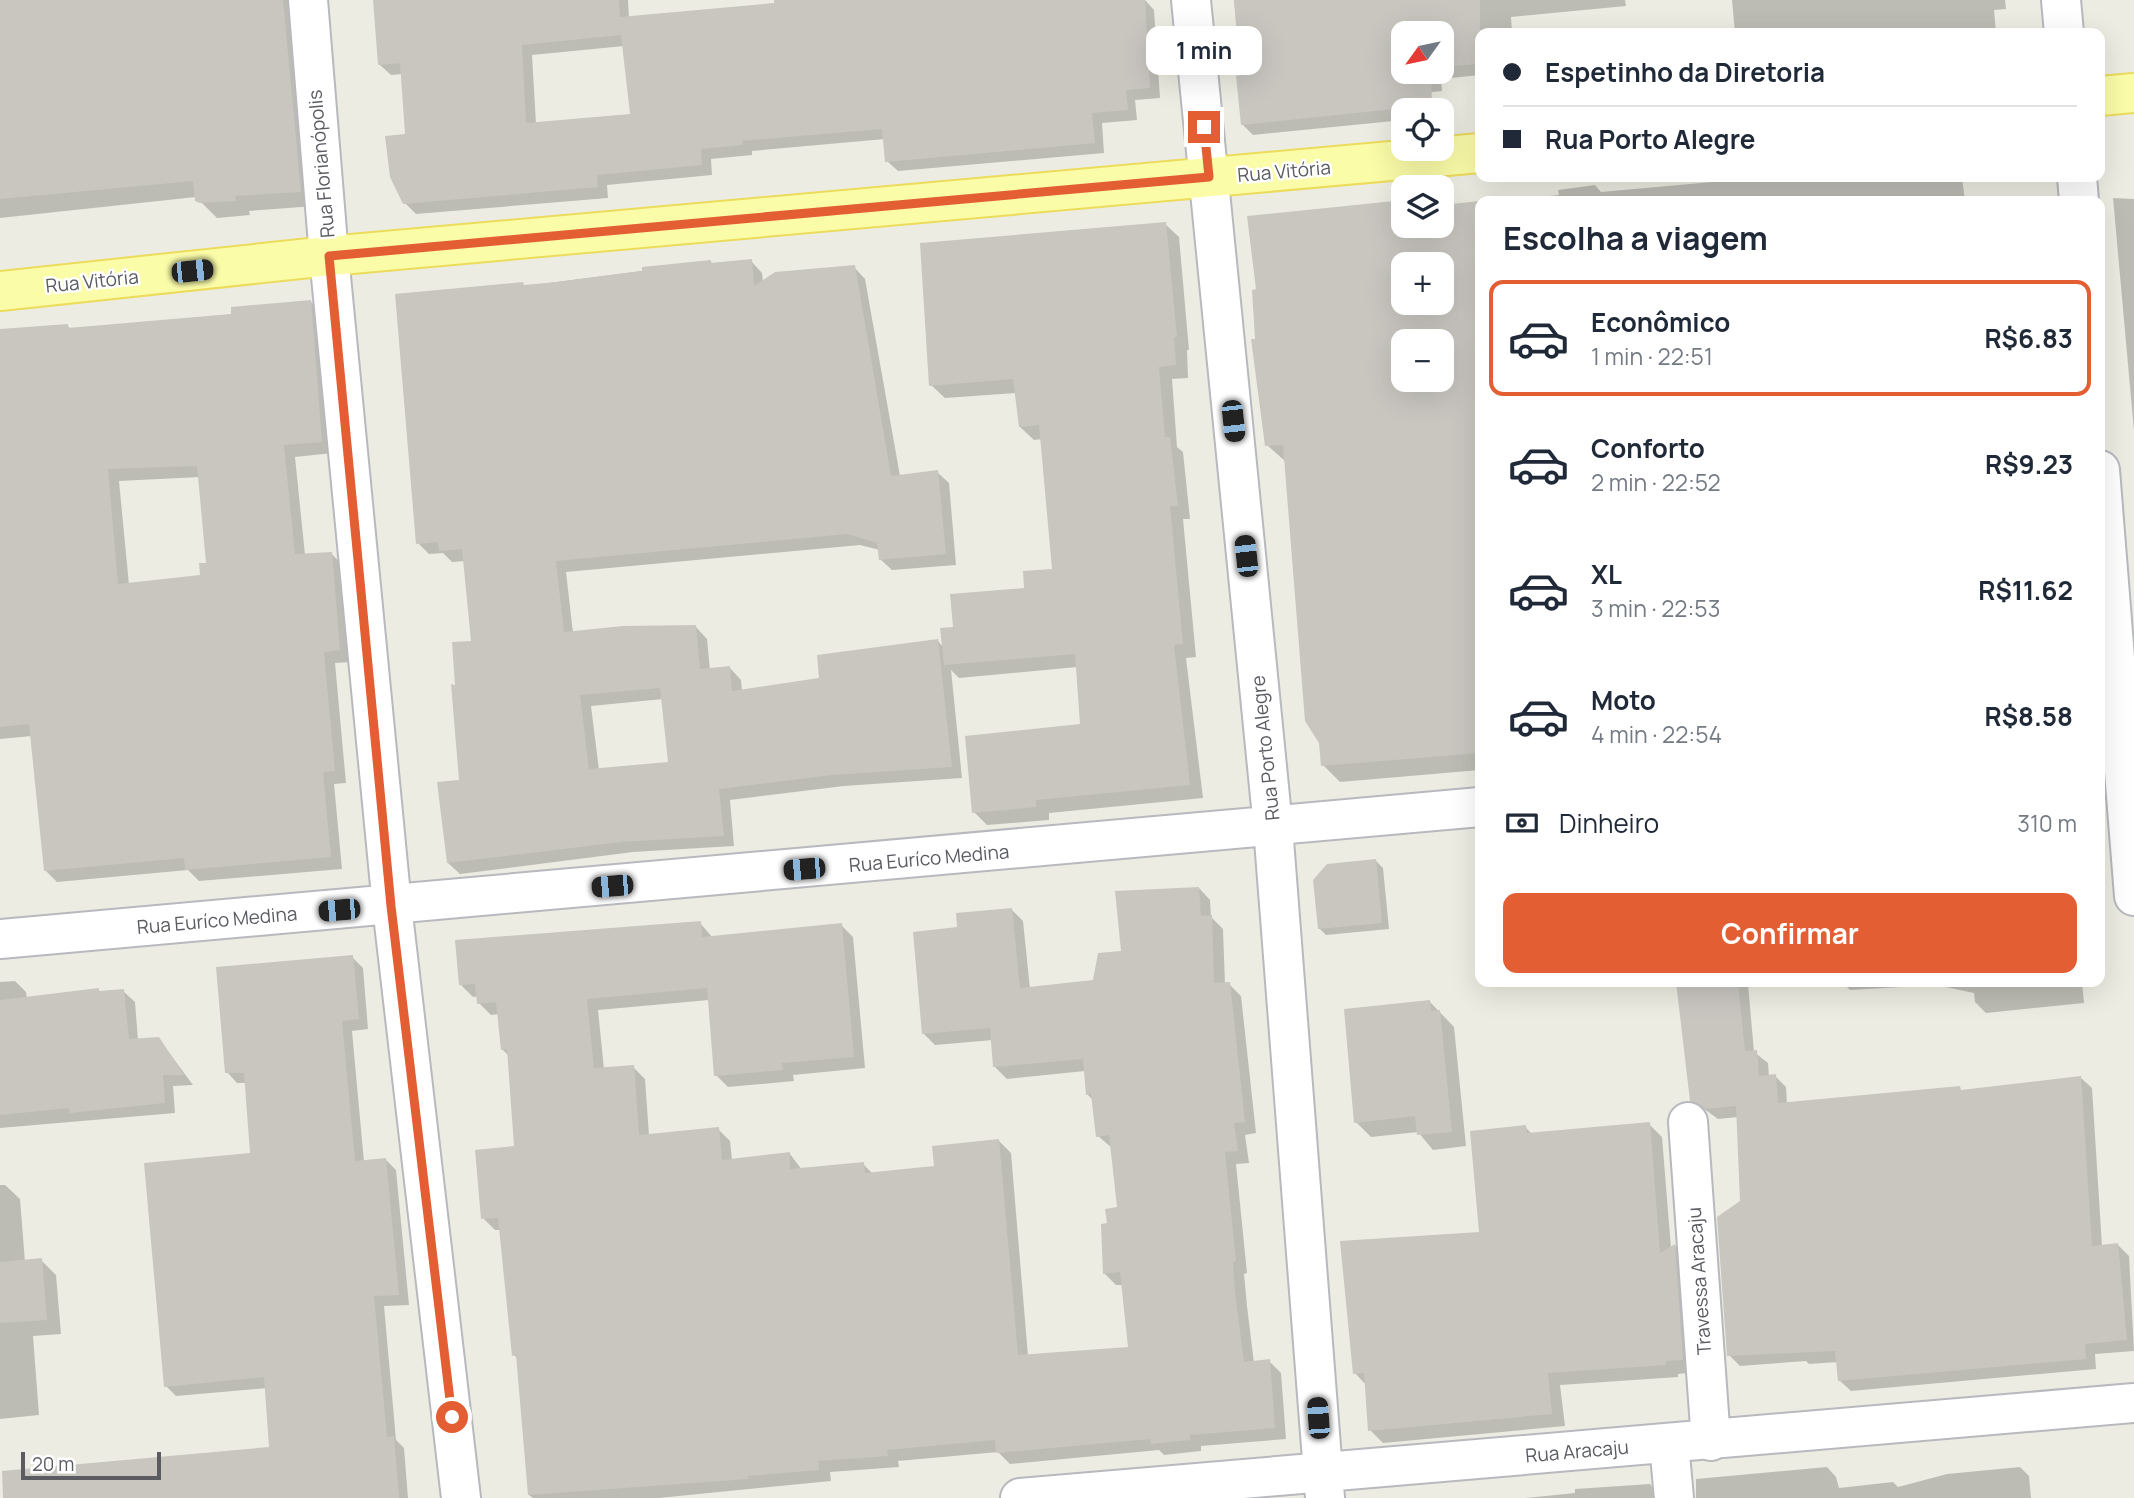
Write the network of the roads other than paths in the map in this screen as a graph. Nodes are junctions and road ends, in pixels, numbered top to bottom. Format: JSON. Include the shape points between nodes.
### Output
{"nodes":[{"id":1,"x":308,"y":0,"type":"edge"},
{"id":2,"x":1191,"y":0,"type":"edge"},
{"id":3,"x":2060,"y":0,"type":"edge"},
{"id":4,"x":2063,"y":28,"type":"edge"},
{"id":5,"x":2134,"y":93,"type":"edge"},
{"id":6,"x":2105,"y":96,"type":"edge"},
{"id":7,"x":1475,"y":153,"type":"edge"},
{"id":8,"x":1209,"y":177,"type":"junction"},
{"id":9,"x":329,"y":256,"type":"junction"},
{"id":10,"x":0,"y":291,"type":"edge"},
{"id":11,"x":2105,"y":542,"type":"edge"},
{"id":12,"x":2119,"y":745,"type":"edge"},
{"id":13,"x":1475,"y":807,"type":"edge"},
{"id":14,"x":1273,"y":827,"type":"junction"},
{"id":15,"x":2134,"y":896,"type":"edge"},
{"id":16,"x":391,"y":906,"type":"junction"},
{"id":17,"x":0,"y":939,"type":"edge"},
{"id":18,"x":1688,"y":1122,"type":"dead end"},
{"id":19,"x":2134,"y":1403,"type":"edge"},
{"id":20,"x":1711,"y":1441,"type":"junction"},
{"id":21,"x":1670,"y":1444,"type":"junction"},
{"id":22,"x":1324,"y":1485,"type":"edge"},
{"id":23,"x":461,"y":1498,"type":"edge"},
{"id":24,"x":1020,"y":1498,"type":"edge"},
{"id":25,"x":1674,"y":1498,"type":"edge"}],
"edges":[{"from":1,"to":9,"type":"street","name":"Rua Florianópolis"},
{"from":2,"to":8,"type":"street","name":"Rua Porto Alegre"},
{"from":3,"to":4,"type":"street"},
{"from":5,"to":6,"type":"main road"},
{"from":7,"to":8,"type":"main road","name":"Rua Vitória"},
{"from":8,"to":9,"type":"main road","name":"Rua Vitória"},
{"from":8,"to":14,"type":"street","name":"Rua Porto Alegre"},
{"from":9,"to":10,"type":"main road","name":"Rua Vitória"},
{"from":9,"to":16,"type":"street","name":"Rua Florianópolis"},
{"from":11,"to":12,"type":"street"},
{"from":12,"to":15,"type":"street"},
{"from":13,"to":14,"type":"street","name":"Rua Euríco Medina"},
{"from":14,"to":16,"type":"street","name":"Rua Euríco Medina"},
{"from":14,"to":22,"type":"street","name":"Rua Porto Alegre"},
{"from":16,"to":17,"type":"street","name":"Rua Euríco Medina"},
{"from":16,"to":23,"type":"street","name":"Rua Florianópolis"},
{"from":18,"to":20,"type":"street","name":"Travessa Aracaju"},
{"from":19,"to":20,"type":"street","name":"Rua Aracaju"},
{"from":20,"to":21,"type":"street","name":"Rua Aracaju"},
{"from":21,"to":22,"type":"street","name":"Rua Aracaju"},
{"from":21,"to":25,"type":"street"},
{"from":22,"to":24,"type":"street","name":"Rua Aracaju"}]}
